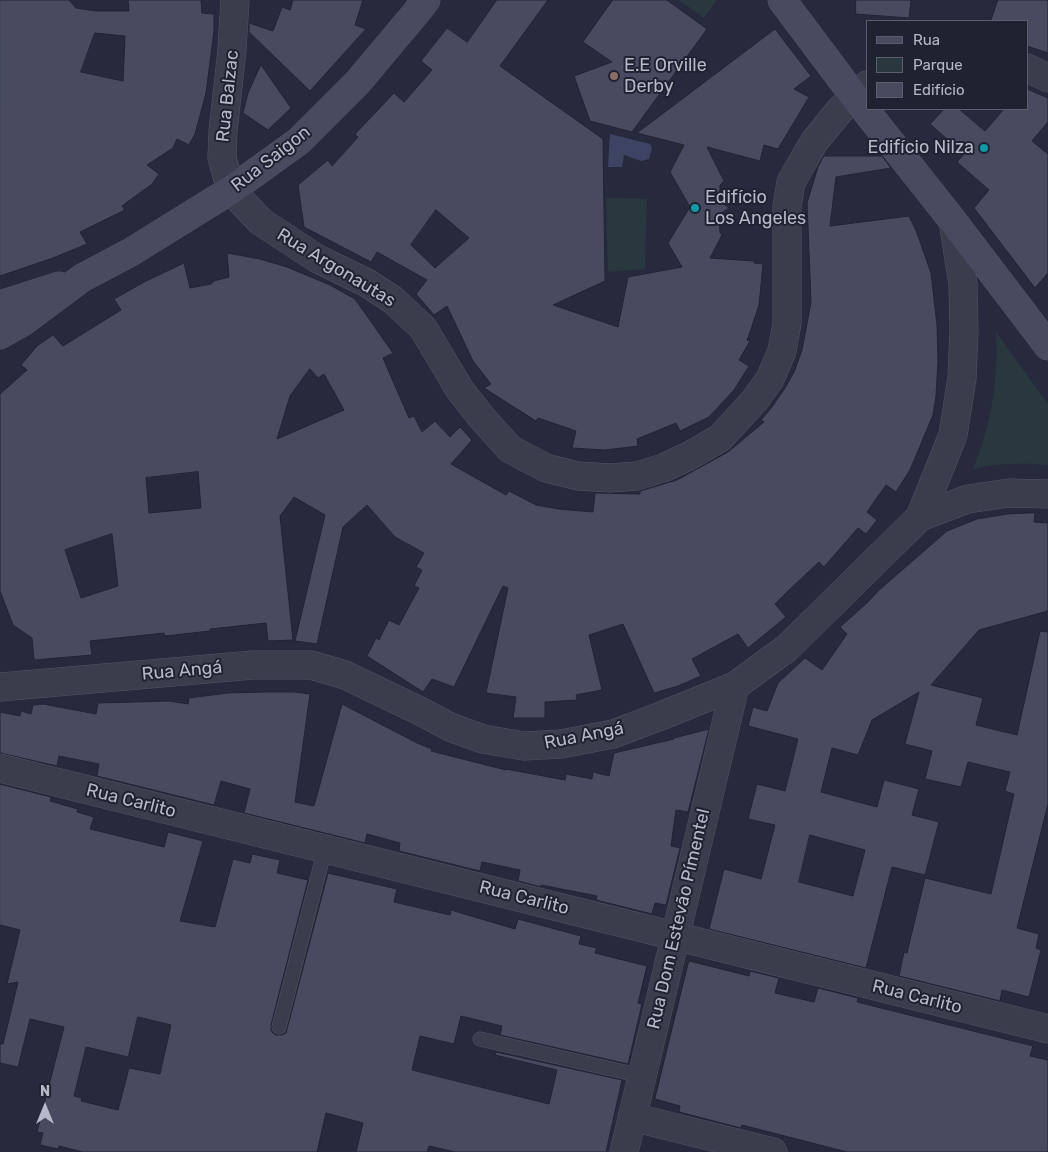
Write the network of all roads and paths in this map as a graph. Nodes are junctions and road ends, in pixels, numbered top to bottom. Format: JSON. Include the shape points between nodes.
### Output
{"nodes":[{"id":1,"x":235,"y":0,"type":"edge"},
{"id":2,"x":426,"y":0,"type":"edge"},
{"id":3,"x":782,"y":0,"type":"edge"},
{"id":4,"x":1028,"y":68,"type":"edge"},
{"id":5,"x":1048,"y":78,"type":"edge"},
{"id":6,"x":861,"y":90,"type":"edge"},
{"id":7,"x":875,"y":110,"type":"edge"},
{"id":8,"x":231,"y":190,"type":"junction"},
{"id":9,"x":953,"y":221,"type":"junction"},
{"id":10,"x":82,"y":278,"type":"junction"},
{"id":11,"x":0,"y":305,"type":"edge"},
{"id":12,"x":0,"y":335,"type":"edge"},
{"id":13,"x":1048,"y":346,"type":"edge"},
{"id":14,"x":1048,"y":494,"type":"edge"},
{"id":15,"x":920,"y":516,"type":"junction"},
{"id":16,"x":734,"y":686,"type":"junction"},
{"id":17,"x":0,"y":687,"type":"edge"},
{"id":18,"x":0,"y":768,"type":"edge"},
{"id":19,"x":325,"y":848,"type":"junction"},
{"id":20,"x":675,"y":936,"type":"junction"},
{"id":21,"x":280,"y":1027,"type":"dead end"},
{"id":22,"x":1048,"y":1029,"type":"edge"},
{"id":23,"x":480,"y":1039,"type":"dead end"},
{"id":24,"x":642,"y":1076,"type":"junction"},
{"id":25,"x":632,"y":1117,"type":"junction"},
{"id":26,"x":624,"y":1152,"type":"edge"},
{"id":27,"x":773,"y":1152,"type":"edge"}],
"edges":[{"from":1,"to":8,"type":"street","name":"Rua Balzac","via":[[222,158]]},
{"from":2,"to":8,"type":"street","name":"Rua Saigon","via":[[358,82],[299,141]]},
{"from":3,"to":6,"type":"street"},
{"from":4,"to":5,"type":"street"},
{"from":6,"to":8,"type":"street","name":"Rua Argonautas","via":[[814,142],[791,182],[787,207],[787,323],[782,352],[770,379],[720,438],[690,456],[637,476],[578,476],[546,468],[510,449],[460,390],[424,328],[393,300],[367,283],[316,258],[260,221]]},
{"from":7,"to":9,"type":"street"},
{"from":8,"to":10,"type":"street","name":"Rua Saigon","via":[[131,252]]},
{"from":9,"to":13,"type":"street"},
{"from":9,"to":15,"type":"street","via":[[963,284],[962,378],[953,435]]},
{"from":10,"to":11,"type":"street","name":"Rua Saigon"},
{"from":10,"to":12,"type":"street","name":"Rua Saigon"},
{"from":14,"to":15,"type":"street","name":"Rua Angá","via":[[1009,493],[968,499]]},
{"from":15,"to":16,"type":"street","name":"Rua Angá","via":[[787,648]]},
{"from":16,"to":17,"type":"street","name":"Rua Angá","via":[[613,734],[561,744],[524,746],[483,739],[450,727],[345,675],[311,665],[253,665]]},
{"from":16,"to":20,"type":"street","name":"Rua Dom Estevão Pímentel"},
{"from":18,"to":19,"type":"street","name":"Rua Carlito"},
{"from":19,"to":20,"type":"street","name":"Rua Carlito"},
{"from":19,"to":21,"type":"lane"},
{"from":20,"to":22,"type":"street","name":"Rua Carlito"},
{"from":20,"to":24,"type":"street","name":"Rua Dom Estevão Pímentel"},
{"from":23,"to":24,"type":"lane"},
{"from":24,"to":25,"type":"street","name":"Rua Dom Estevão Pímentel"},
{"from":25,"to":26,"type":"street","name":"Rua Dom Estevão Pímentel"},
{"from":25,"to":27,"type":"street"}]}
